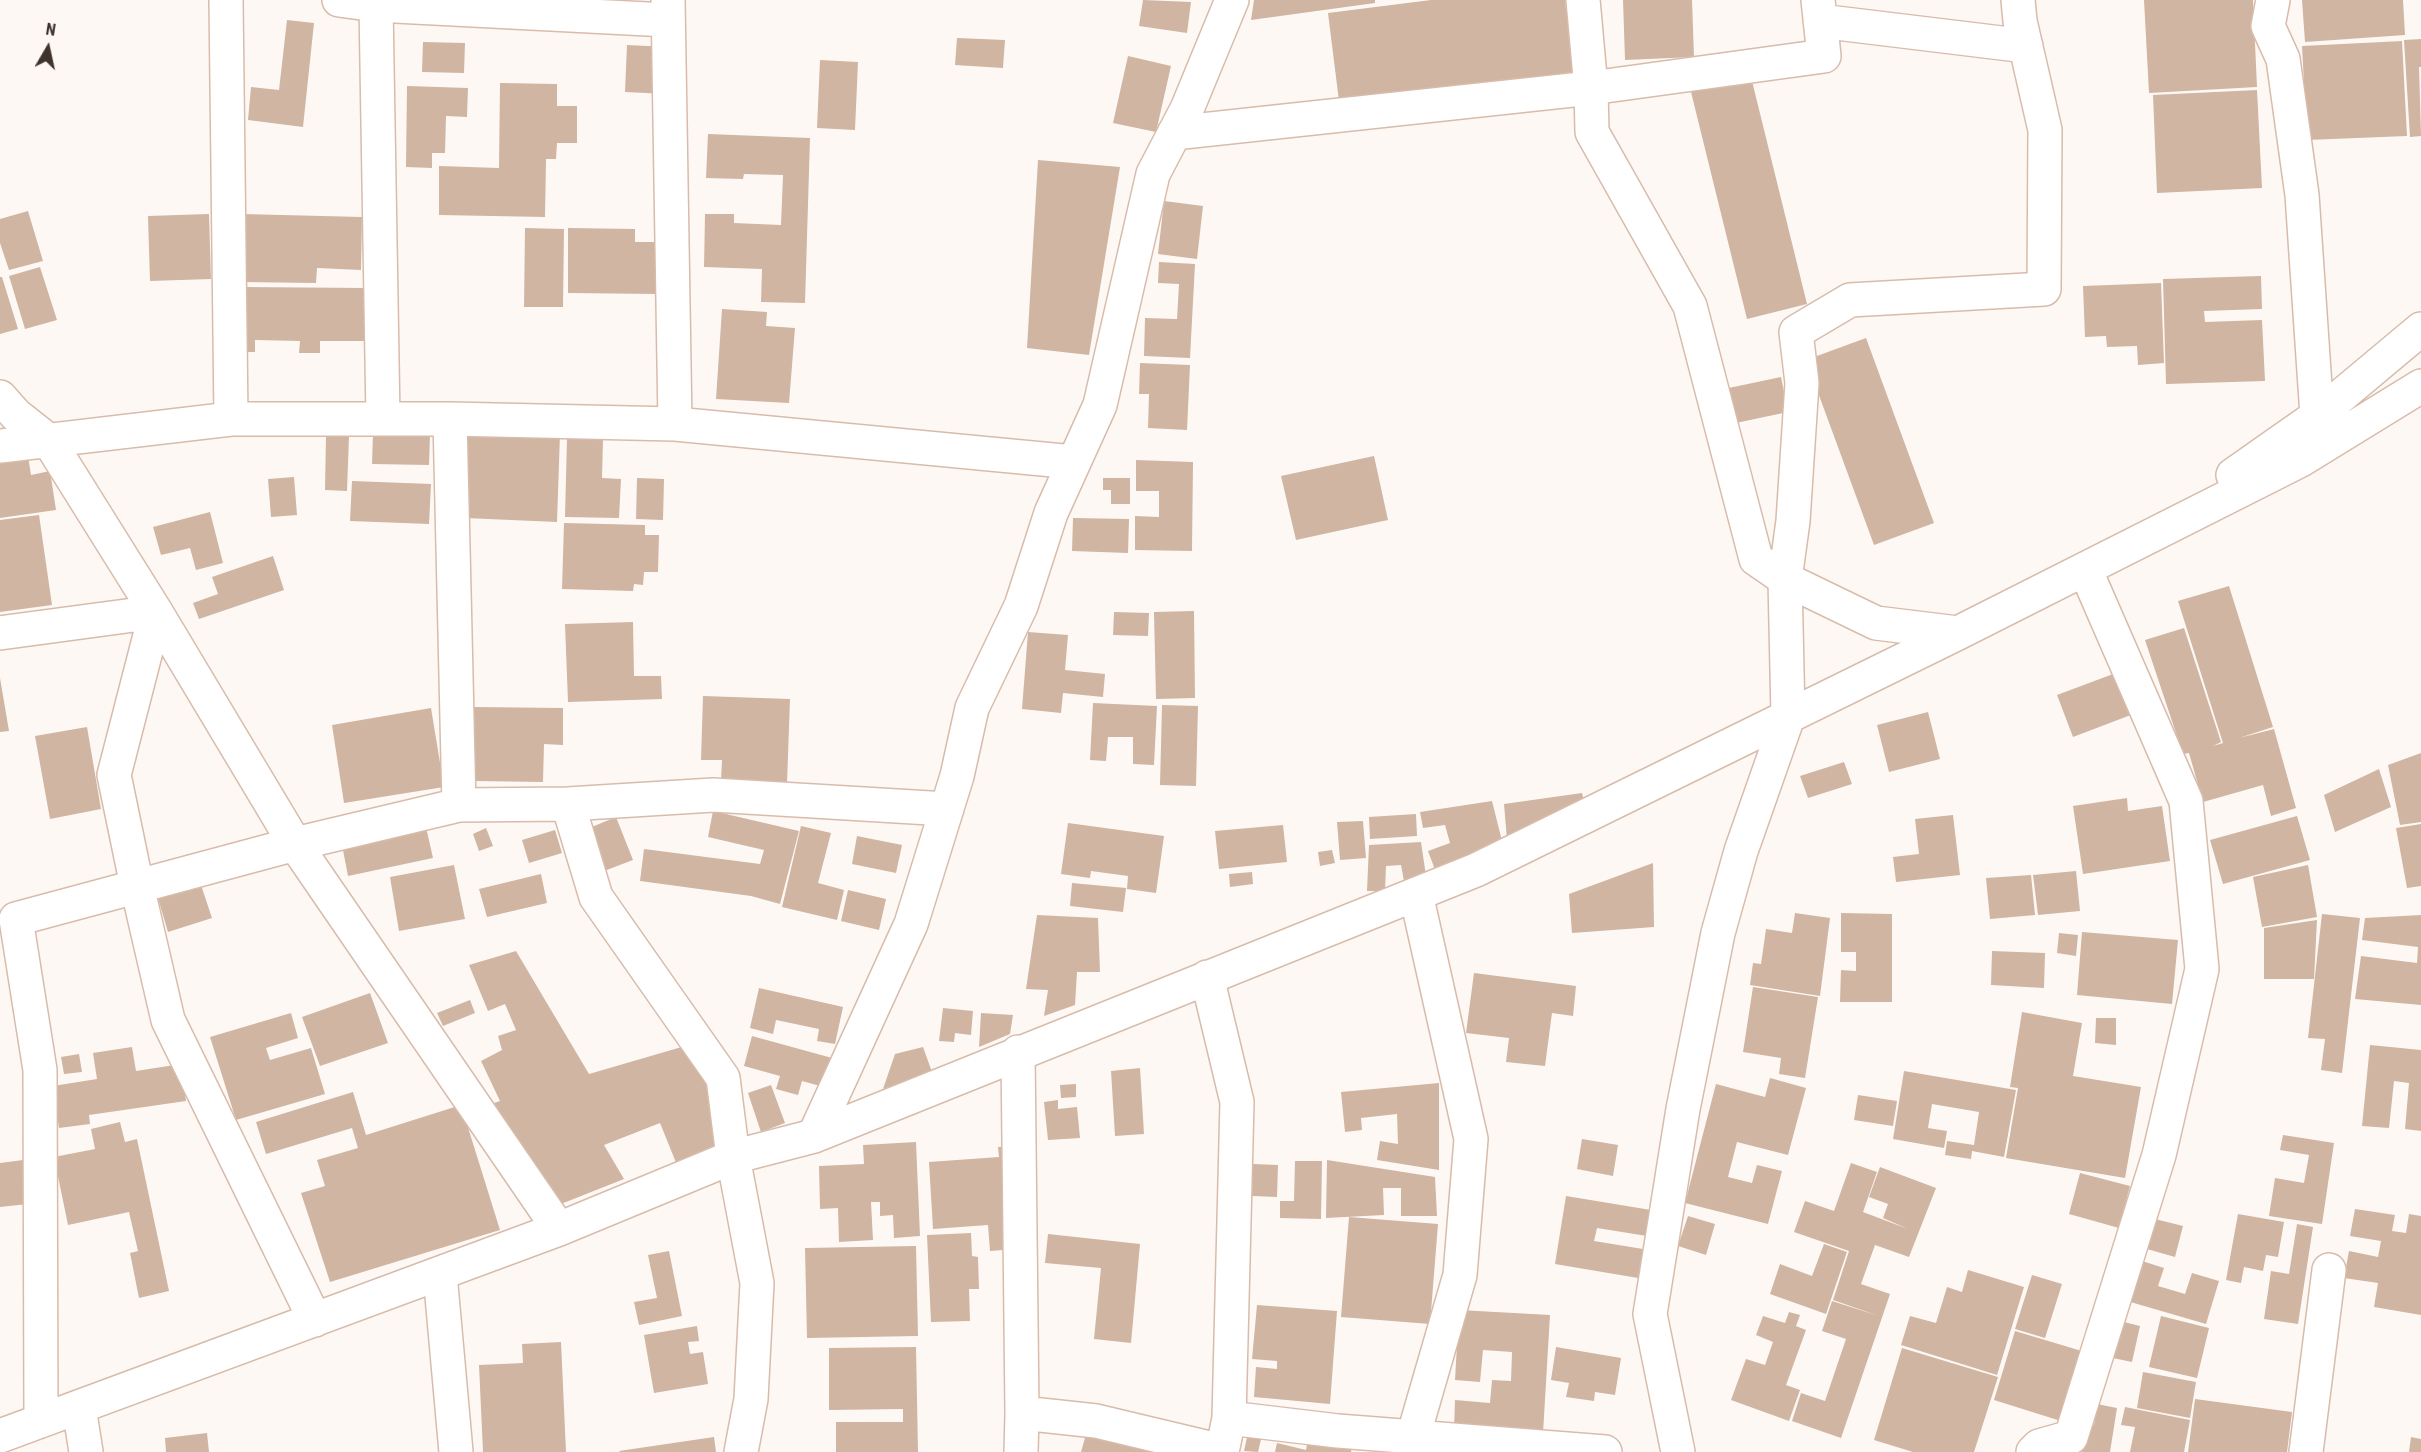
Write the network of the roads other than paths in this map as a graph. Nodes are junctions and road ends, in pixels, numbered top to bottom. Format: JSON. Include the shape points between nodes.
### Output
{"nodes":[{"id":1,"x":226,"y":0,"type":"edge"},
{"id":2,"x":339,"y":0,"type":"edge"},
{"id":3,"x":1232,"y":0,"type":"edge"},
{"id":4,"x":1583,"y":0,"type":"edge"},
{"id":5,"x":2018,"y":0,"type":"edge"},
{"id":6,"x":2273,"y":0,"type":"edge"},
{"id":7,"x":423,"y":3,"type":"edge"},
{"id":8,"x":376,"y":4,"type":"junction"},
{"id":9,"x":668,"y":10,"type":"edge"},
{"id":10,"x":1819,"y":10,"type":"edge"},
{"id":11,"x":2026,"y":46,"type":"junction"},
{"id":12,"x":1591,"y":88,"type":"junction"},
{"id":13,"x":1174,"y":133,"type":"junction"},
{"id":14,"x":2421,"y":329,"type":"edge"},
{"id":15,"x":2421,"y":386,"type":"edge"},
{"id":16,"x":0,"y":397,"type":"edge"},
{"id":17,"x":2317,"y":416,"type":"junction"},
{"id":18,"x":231,"y":419,"type":"junction"},
{"id":19,"x":383,"y":419,"type":"junction"},
{"id":20,"x":450,"y":419,"type":"junction"},
{"id":21,"x":675,"y":424,"type":"junction"},
{"id":22,"x":49,"y":441,"type":"junction"},
{"id":23,"x":0,"y":446,"type":"edge"},
{"id":24,"x":1074,"y":462,"type":"junction"},
{"id":25,"x":2138,"y":542,"type":"junction"},
{"id":26,"x":2085,"y":569,"type":"junction"},
{"id":27,"x":1785,"y":579,"type":"junction"},
{"id":28,"x":156,"y":612,"type":"junction"},
{"id":29,"x":0,"y":633,"type":"edge"},
{"id":30,"x":1958,"y":633,"type":"junction"},
{"id":31,"x":1788,"y":717,"type":"junction"},
{"id":32,"x":568,"y":804,"type":"junction"},
{"id":33,"x":459,"y":805,"type":"junction"},
{"id":34,"x":947,"y":810,"type":"junction"},
{"id":35,"x":295,"y":844,"type":"junction"},
{"id":36,"x":137,"y":886,"type":"junction"},
{"id":37,"x":1416,"y":894,"type":"junction"},
{"id":38,"x":1207,"y":977,"type":"junction"},
{"id":39,"x":1018,"y":1052,"type":"junction"},
{"id":40,"x":814,"y":1136,"type":"junction"},
{"id":41,"x":733,"y":1157,"type":"junction"},
{"id":42,"x":559,"y":1229,"type":"junction"},
{"id":43,"x":2329,"y":1270,"type":"dead end"},
{"id":44,"x":440,"y":1274,"type":"junction"},
{"id":45,"x":315,"y":1320,"type":"junction"},
{"id":46,"x":79,"y":1407,"type":"junction"},
{"id":47,"x":1022,"y":1413,"type":"junction"},
{"id":48,"x":1229,"y":1418,"type":"junction"},
{"id":49,"x":41,"y":1421,"type":"junction"},
{"id":50,"x":0,"y":1436,"type":"edge"},
{"id":51,"x":1413,"y":1437,"type":"junction"},
{"id":52,"x":1461,"y":1445,"type":"edge"},
{"id":53,"x":86,"y":1452,"type":"edge"},
{"id":54,"x":456,"y":1452,"type":"edge"},
{"id":55,"x":741,"y":1452,"type":"edge"},
{"id":56,"x":1021,"y":1452,"type":"edge"},
{"id":57,"x":1222,"y":1452,"type":"edge"},
{"id":58,"x":1605,"y":1452,"type":"edge"},
{"id":59,"x":1678,"y":1452,"type":"edge"},
{"id":60,"x":2032,"y":1452,"type":"edge"},
{"id":61,"x":2306,"y":1452,"type":"edge"}],
"edges":[{"from":1,"to":18,"type":"street"},
{"from":2,"to":8,"type":"street"},
{"from":3,"to":13,"type":"street"},
{"from":4,"to":12,"type":"street"},
{"from":5,"to":11,"type":"street"},
{"from":6,"to":17,"type":"street","via":[[2268,26],[2283,59],[2302,195]]},
{"from":7,"to":8,"type":"street"},
{"from":7,"to":9,"type":"street"},
{"from":8,"to":19,"type":"street"},
{"from":9,"to":21,"type":"street"},
{"from":10,"to":11,"type":"street"},
{"from":10,"to":12,"type":"street","via":[[1824,56]]},
{"from":11,"to":27,"type":"street","via":[[2045,130],[2044,289],[1850,300],[1796,332],[1802,384],[1793,522]]},
{"from":12,"to":13,"type":"street"},
{"from":12,"to":27,"type":"street","via":[[1592,132],[1690,306],[1755,559]]},
{"from":13,"to":24,"type":"street","via":[[1153,174],[1100,405]]},
{"from":14,"to":17,"type":"street"},
{"from":15,"to":25,"type":"street","via":[[2301,460]]},
{"from":16,"to":22,"type":"street"},
{"from":17,"to":25,"type":"street"},
{"from":18,"to":19,"type":"street"},
{"from":18,"to":22,"type":"street"},
{"from":19,"to":20,"type":"street"},
{"from":20,"to":21,"type":"street"},
{"from":20,"to":33,"type":"street"},
{"from":21,"to":24,"type":"street"},
{"from":22,"to":23,"type":"street"},
{"from":22,"to":28,"type":"street"},
{"from":24,"to":34,"type":"street","via":[[1051,513],[1021,606],[972,708]]},
{"from":25,"to":26,"type":"street"},
{"from":26,"to":30,"type":"street"},
{"from":26,"to":60,"type":"street","via":[[2186,801],[2202,969],[2159,1155],[2071,1437],[2039,1446]]},
{"from":27,"to":30,"type":"street","via":[[1876,623]]},
{"from":27,"to":31,"type":"street"},
{"from":28,"to":29,"type":"street"},
{"from":28,"to":35,"type":"street"},
{"from":28,"to":36,"type":"street","via":[[114,775]]},
{"from":30,"to":31,"type":"street"},
{"from":31,"to":37,"type":"street","via":[[1476,870]]},
{"from":31,"to":59,"type":"street","via":[[1741,851],[1718,933],[1683,1109],[1650,1314]]},
{"from":32,"to":33,"type":"street"},
{"from":32,"to":34,"type":"street","via":[[712,795]]},
{"from":32,"to":41,"type":"street","via":[[596,897],[723,1078]]},
{"from":33,"to":35,"type":"street"},
{"from":34,"to":40,"type":"street","via":[[911,924]]},
{"from":35,"to":36,"type":"street"},
{"from":35,"to":42,"type":"street"},
{"from":36,"to":45,"type":"street","via":[[168,1020]]},
{"from":36,"to":49,"type":"street","via":[[16,919],[40,1070]]},
{"from":37,"to":38,"type":"street"},
{"from":37,"to":51,"type":"street","via":[[1471,1139],[1460,1275]]},
{"from":38,"to":39,"type":"street"},
{"from":38,"to":48,"type":"street","via":[[1237,1102]]},
{"from":39,"to":40,"type":"street"},
{"from":39,"to":47,"type":"street"},
{"from":40,"to":41,"type":"street"},
{"from":41,"to":42,"type":"street"},
{"from":41,"to":55,"type":"street","via":[[757,1283],[751,1400]]},
{"from":42,"to":44,"type":"street"},
{"from":43,"to":61,"type":"street"},
{"from":44,"to":45,"type":"street"},
{"from":44,"to":54,"type":"street"},
{"from":45,"to":46,"type":"street"},
{"from":46,"to":49,"type":"street"},
{"from":46,"to":53,"type":"street"},
{"from":47,"to":56,"type":"street"},
{"from":47,"to":57,"type":"street","via":[[1096,1421]]},
{"from":48,"to":51,"type":"street"},
{"from":48,"to":57,"type":"street"},
{"from":49,"to":50,"type":"street"},
{"from":51,"to":52,"type":"street"},
{"from":52,"to":58,"type":"street"}]}
